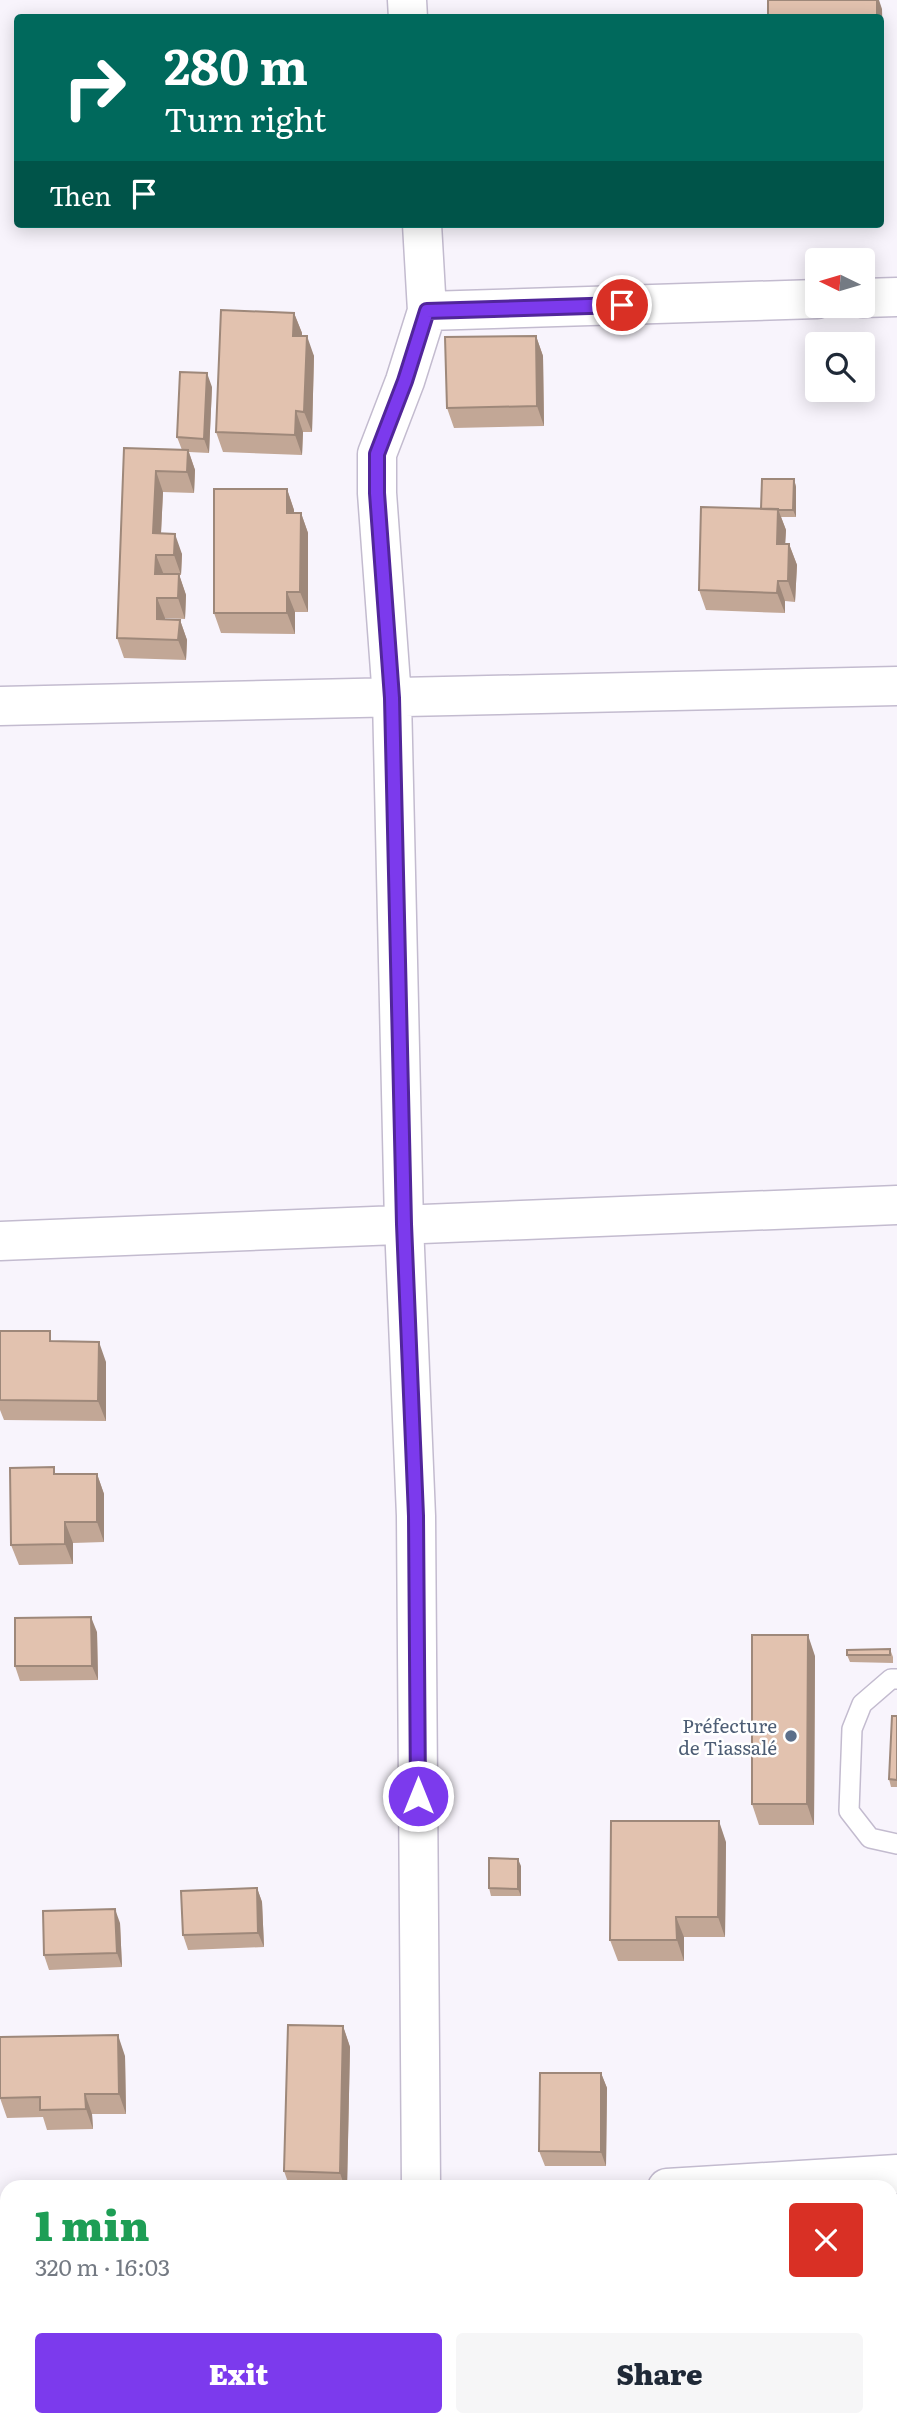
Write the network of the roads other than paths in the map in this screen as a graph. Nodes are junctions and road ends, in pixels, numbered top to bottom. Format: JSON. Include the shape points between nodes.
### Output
{"nodes":[{"id":1,"x":422,"y":228,"type":"edge"},
{"id":2,"x":897,"y":297,"type":"edge"},
{"id":3,"x":875,"y":298,"type":"edge"},
{"id":4,"x":805,"y":299,"type":"edge"},
{"id":5,"x":427,"y":311,"type":"junction"},
{"id":6,"x":897,"y":686,"type":"edge"},
{"id":7,"x":392,"y":698,"type":"junction"},
{"id":8,"x":0,"y":706,"type":"edge"},
{"id":9,"x":897,"y":1205,"type":"edge"},
{"id":10,"x":404,"y":1224,"type":"junction"},
{"id":11,"x":0,"y":1241,"type":"edge"},
{"id":12,"x":897,"y":1679,"type":"edge"},
{"id":13,"x":897,"y":1844,"type":"edge"},
{"id":14,"x":897,"y":2174,"type":"edge"},
{"id":15,"x":421,"y":2180,"type":"edge"},
{"id":16,"x":798,"y":2180,"type":"edge"}],
"edges":[{"from":1,"to":5,"type":"street"},
{"from":2,"to":3,"type":"street"},
{"from":4,"to":5,"type":"street"},
{"from":5,"to":7,"type":"street","via":[[377,454]]},
{"from":6,"to":7,"type":"street"},
{"from":7,"to":8,"type":"street"},
{"from":7,"to":10,"type":"street"},
{"from":9,"to":10,"type":"street"},
{"from":10,"to":11,"type":"street"},
{"from":10,"to":15,"type":"street","via":[[416,1516]]},
{"from":12,"to":13,"type":"lane","via":[[862,1704],[852,1729],[849,1811],[870,1838]]},
{"from":14,"to":16,"type":"street"}]}
